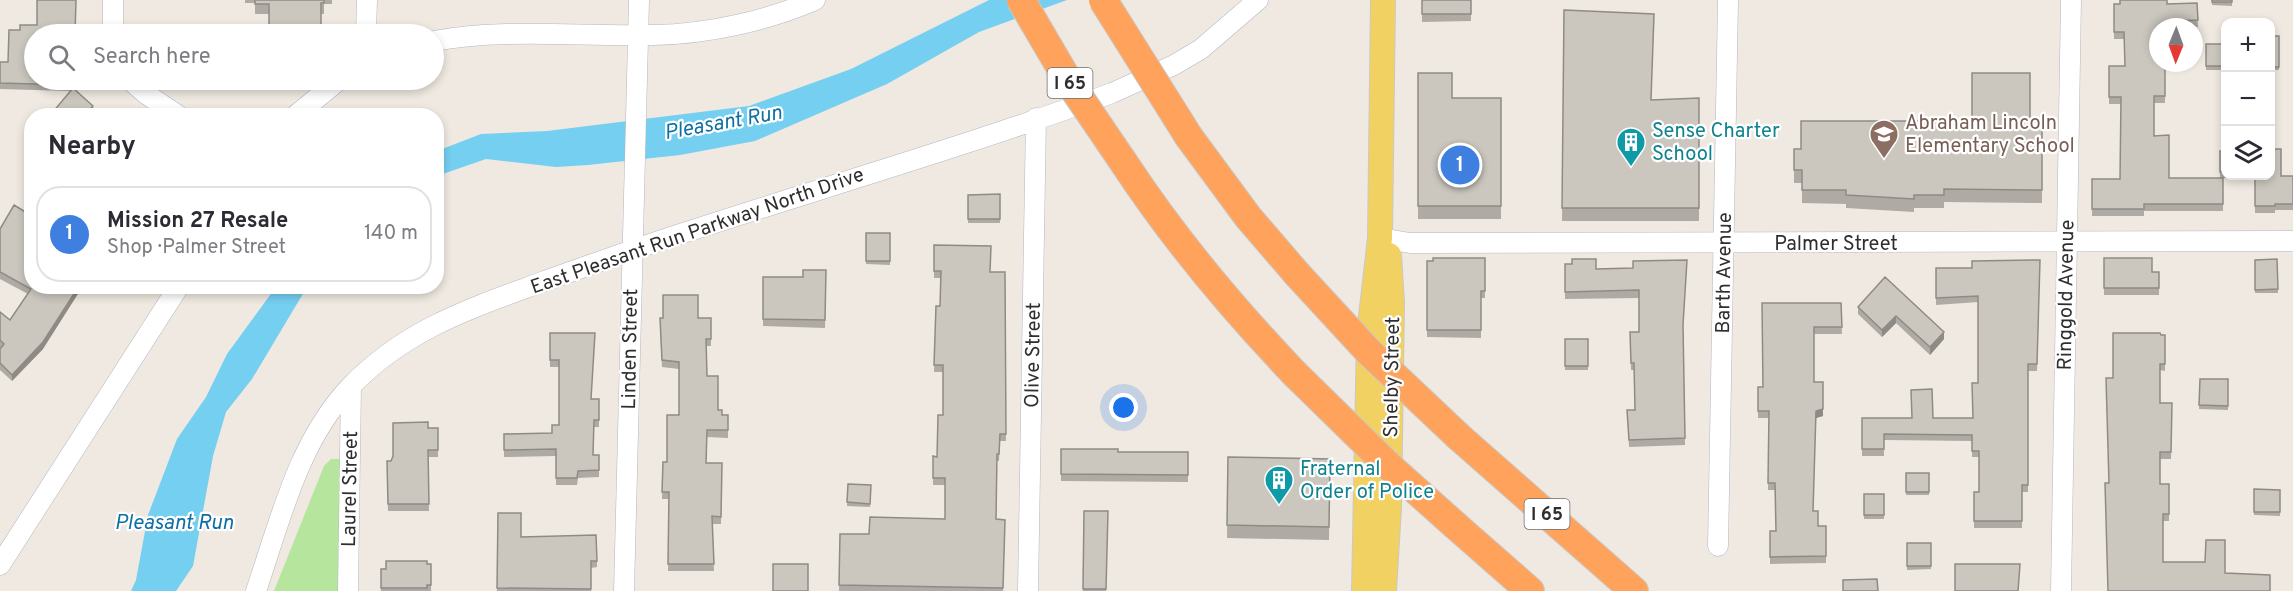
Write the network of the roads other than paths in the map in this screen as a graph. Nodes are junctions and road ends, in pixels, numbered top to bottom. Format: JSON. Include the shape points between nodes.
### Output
{"nodes":[{"id":1,"x":113,"y":0,"type":"edge"},
{"id":2,"x":367,"y":0,"type":"edge"},
{"id":3,"x":639,"y":0,"type":"edge"},
{"id":4,"x":815,"y":0,"type":"edge"},
{"id":5,"x":1021,"y":0,"type":"edge"},
{"id":6,"x":1103,"y":0,"type":"edge"},
{"id":7,"x":1258,"y":0,"type":"edge"},
{"id":8,"x":1383,"y":0,"type":"edge"},
{"id":9,"x":1728,"y":0,"type":"edge"},
{"id":10,"x":2071,"y":0,"type":"edge"},
{"id":11,"x":113,"y":24,"type":"edge"},
{"id":12,"x":366,"y":24,"type":"edge"},
{"id":13,"x":638,"y":35,"type":"junction"},
{"id":14,"x":444,"y":40,"type":"edge"},
{"id":15,"x":141,"y":90,"type":"edge"},
{"id":16,"x":327,"y":90,"type":"edge"},
{"id":17,"x":167,"y":108,"type":"edge"},
{"id":18,"x":305,"y":108,"type":"edge"},
{"id":19,"x":1036,"y":118,"type":"junction"},
{"id":20,"x":1380,"y":238,"type":"junction"},
{"id":21,"x":2293,"y":241,"type":"edge"},
{"id":22,"x":2066,"y":242,"type":"junction"},
{"id":23,"x":1724,"y":243,"type":"junction"},
{"id":24,"x":632,"y":250,"type":"junction"},
{"id":25,"x":174,"y":294,"type":"edge"},
{"id":26,"x":351,"y":386,"type":"junction"},
{"id":27,"x":1718,"y":546,"type":"dead end"},
{"id":28,"x":0,"y":565,"type":"edge"},
{"id":29,"x":256,"y":591,"type":"edge"},
{"id":30,"x":348,"y":591,"type":"edge"},
{"id":31,"x":624,"y":591,"type":"edge"},
{"id":32,"x":1028,"y":591,"type":"edge"},
{"id":33,"x":1364,"y":591,"type":"edge"},
{"id":34,"x":1384,"y":591,"type":"edge"},
{"id":35,"x":1530,"y":591,"type":"edge"},
{"id":36,"x":1634,"y":591,"type":"edge"},
{"id":37,"x":2061,"y":591,"type":"edge"}],
"edges":[{"from":1,"to":11,"type":"street"},
{"from":2,"to":12,"type":"street"},
{"from":3,"to":13,"type":"street","name":"Linden Street"},
{"from":4,"to":13,"type":"street","via":[[708,30]]},
{"from":5,"to":35,"type":"highway","number":"I 65","bridge":true,"via":[[1069,82],[1177,239],[1260,337],[1370,449]]},
{"from":6,"to":36,"type":"highway","number":"I 65","bridge":true,"via":[[1189,136],[1297,274],[1369,352]]},
{"from":7,"to":19,"type":"street","name":"East Pleasant Run Parkway North Drive","via":[[1214,40],[1183,60],[1112,93]]},
{"from":8,"to":20,"type":"main road","name":"Shelby Street"},
{"from":9,"to":23,"type":"street","name":"Barth Avenue"},
{"from":10,"to":22,"type":"street","name":"Ringgold Avenue"},
{"from":13,"to":14,"type":"street","via":[[478,35]]},
{"from":13,"to":24,"type":"street","name":"Linden Street"},
{"from":15,"to":17,"type":"street"},
{"from":16,"to":18,"type":"street"},
{"from":19,"to":24,"type":"street","name":"East Pleasant Run Parkway North Drive"},
{"from":19,"to":32,"type":"street","name":"Olive Street"},
{"from":20,"to":23,"type":"street","name":"Palmer Street","via":[[1410,243]]},
{"from":20,"to":33,"type":"main road","name":"Shelby Street","via":[[1369,334]]},
{"from":20,"to":34,"type":"main road","name":"Shelby Street","via":[[1390,257],[1392,302]]},
{"from":21,"to":22,"type":"street","name":"Palmer Street"},
{"from":22,"to":23,"type":"street","name":"Palmer Street"},
{"from":22,"to":37,"type":"street","name":"Ringgold Avenue"},
{"from":23,"to":27,"type":"street","name":"Barth Avenue"},
{"from":24,"to":26,"type":"street","name":"East Pleasant Run Parkway North Drive","via":[[449,316],[400,344]]},
{"from":24,"to":31,"type":"street","name":"Linden Street"},
{"from":25,"to":28,"type":"street"},
{"from":26,"to":29,"type":"street","name":"East Pleasant Run Parkway North Drive","via":[[327,416],[300,465]]},
{"from":26,"to":30,"type":"street","name":"Laurel Street"}]}
